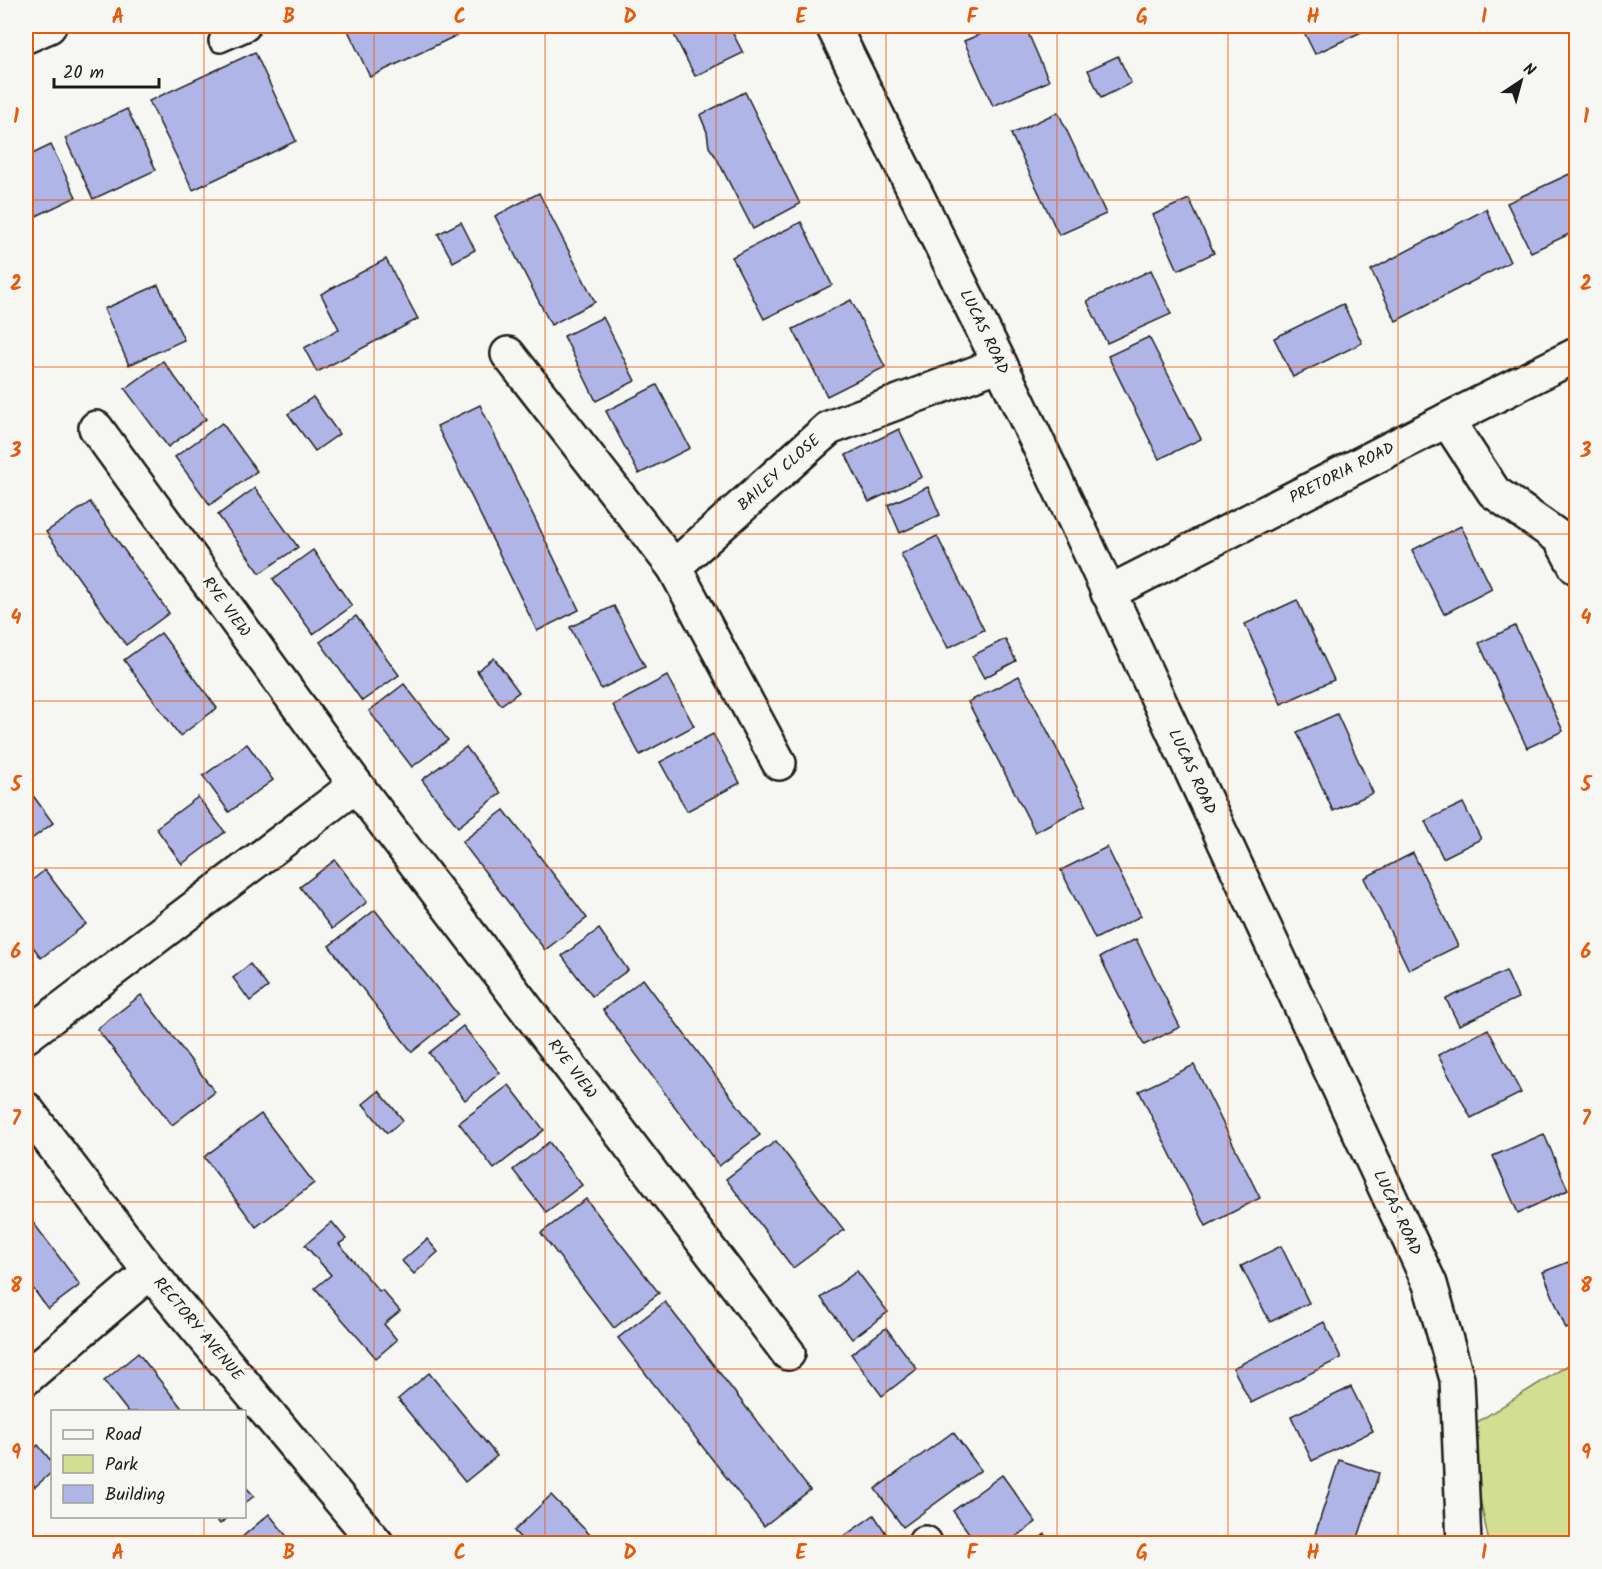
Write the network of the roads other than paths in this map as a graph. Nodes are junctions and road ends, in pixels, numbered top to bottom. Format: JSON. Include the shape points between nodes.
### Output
{"nodes":[{"id":1,"x":48,"y":26,"type":"edge"},
{"id":2,"x":247,"y":26,"type":"edge"},
{"id":3,"x":833,"y":26,"type":"edge"},
{"id":4,"x":26,"y":36,"type":"edge"},
{"id":5,"x":220,"y":41,"type":"dead end"},
{"id":6,"x":508,"y":354,"type":"dead end"},
{"id":7,"x":1576,"y":356,"type":"edge"},
{"id":8,"x":1000,"y":364,"type":"junction"},
{"id":9,"x":1447,"y":420,"type":"junction"},
{"id":10,"x":96,"y":428,"type":"dead end"},
{"id":11,"x":674,"y":567,"type":"junction"},
{"id":12,"x":1576,"y":567,"type":"edge"},
{"id":13,"x":1108,"y":593,"type":"junction"},
{"id":14,"x":779,"y":763,"type":"dead end"},
{"id":15,"x":356,"y":786,"type":"junction"},
{"id":16,"x":26,"y":1036,"type":"edge"},
{"id":17,"x":26,"y":1109,"type":"edge"},
{"id":18,"x":150,"y":1272,"type":"junction"},
{"id":19,"x":788,"y":1353,"type":"dead end"},
{"id":20,"x":26,"y":1378,"type":"edge"},
{"id":21,"x":377,"y":1544,"type":"edge"},
{"id":22,"x":1464,"y":1544,"type":"edge"}],
"edges":[{"from":1,"to":4,"type":"street"},
{"from":2,"to":5,"type":"lane","via":[[248,29]]},
{"from":3,"to":8,"type":"street","name":"LUCAS ROAD"},
{"from":6,"to":11,"type":"street"},
{"from":7,"to":9,"type":"street","name":"PRETORIA ROAD"},
{"from":8,"to":11,"type":"street","name":"BAILEY CLOSE","via":[[829,428]]},
{"from":8,"to":13,"type":"street","name":"LUCAS ROAD"},
{"from":9,"to":12,"type":"street","via":[[1494,492],[1560,538]]},
{"from":9,"to":13,"type":"street","name":"PRETORIA ROAD"},
{"from":10,"to":15,"type":"street","name":"RYE VIEW"},
{"from":11,"to":14,"type":"street"},
{"from":13,"to":22,"type":"street","name":"LUCAS ROAD","via":[[1430,1284],[1457,1379]]},
{"from":15,"to":16,"type":"street"},
{"from":15,"to":19,"type":"street","name":"RYE VIEW"},
{"from":17,"to":18,"type":"street","name":"RECTORY AVENUE"},
{"from":18,"to":20,"type":"street"},
{"from":18,"to":21,"type":"street","name":"RECTORY AVENUE"}]}
